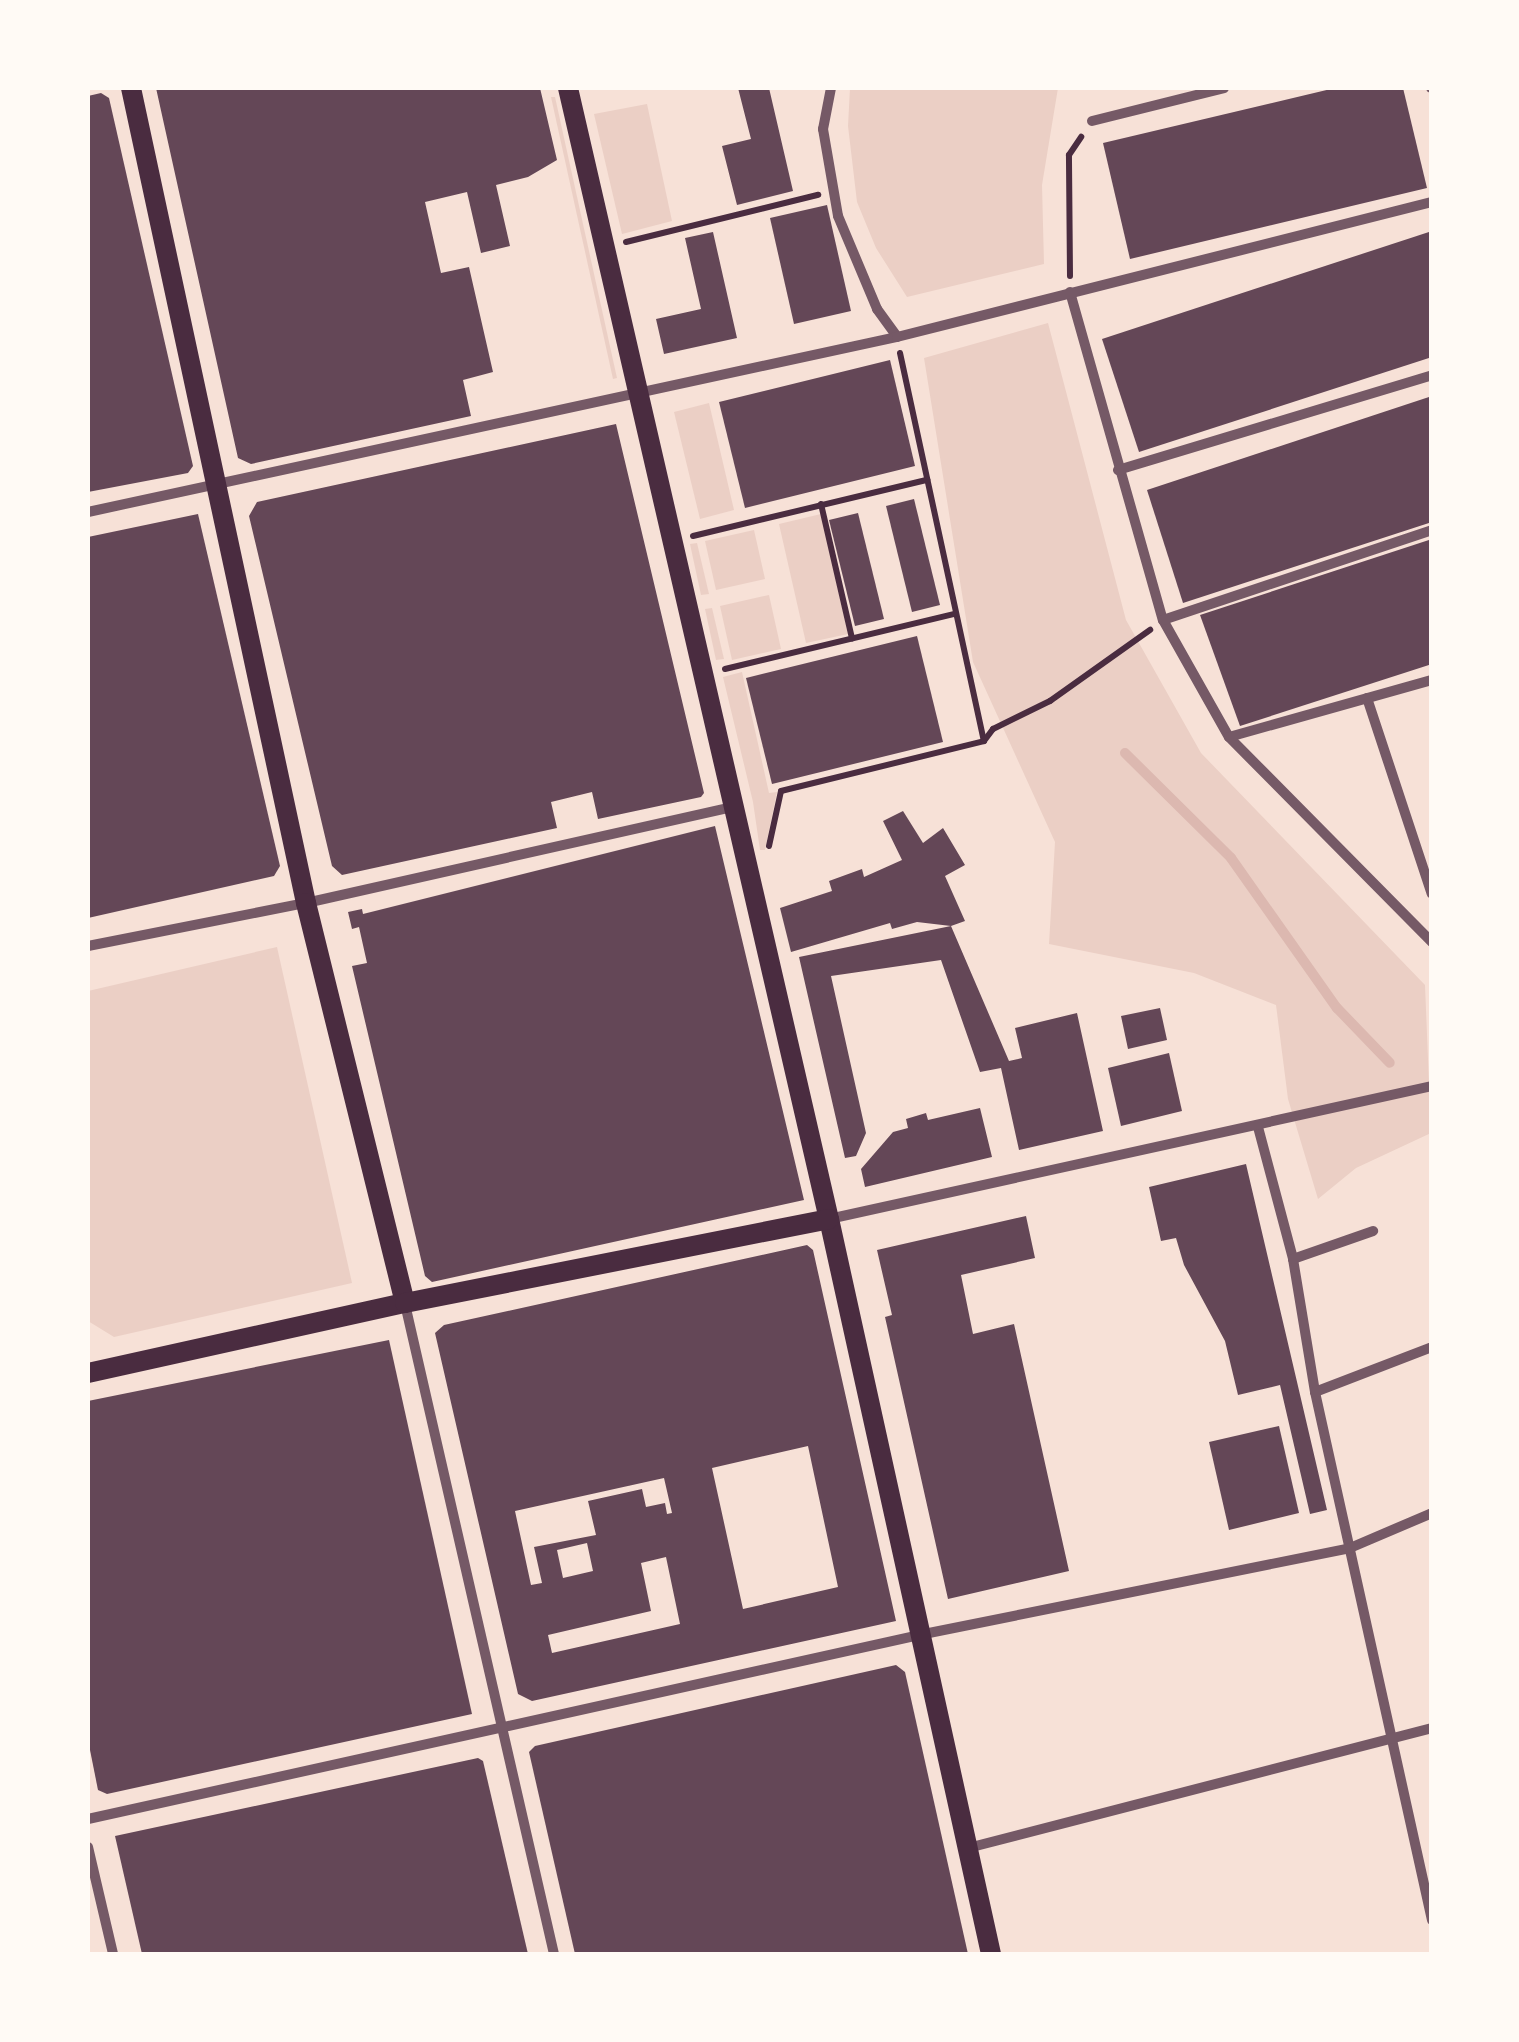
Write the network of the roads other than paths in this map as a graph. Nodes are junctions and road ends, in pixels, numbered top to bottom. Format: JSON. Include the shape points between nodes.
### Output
{"nodes":[{"id":1,"x":131,"y":88,"type":"edge"},
{"id":2,"x":568,"y":88,"type":"edge"},
{"id":3,"x":831,"y":88,"type":"edge"},
{"id":4,"x":1224,"y":88,"type":"edge"},
{"id":5,"x":1092,"y":121,"type":"road end"},
{"id":6,"x":1432,"y":202,"type":"edge"},
{"id":7,"x":1070,"y":292,"type":"junction"},
{"id":8,"x":897,"y":337,"type":"junction"},
{"id":9,"x":1432,"y":375,"type":"edge"},
{"id":10,"x":638,"y":396,"type":"junction"},
{"id":11,"x":1118,"y":470,"type":"junction"},
{"id":12,"x":218,"y":486,"type":"junction"},
{"id":13,"x":88,"y":512,"type":"edge"},
{"id":14,"x":1432,"y":530,"type":"edge"},
{"id":15,"x":1163,"y":620,"type":"junction"},
{"id":16,"x":1432,"y":680,"type":"edge"},
{"id":17,"x":1368,"y":698,"type":"junction"},
{"id":18,"x":1229,"y":738,"type":"junction"},
{"id":19,"x":735,"y":806,"type":"junction"},
{"id":20,"x":1432,"y":894,"type":"edge"},
{"id":21,"x":306,"y":903,"type":"junction"},
{"id":22,"x":1432,"y":942,"type":"edge"},
{"id":23,"x":88,"y":946,"type":"edge"},
{"id":24,"x":1432,"y":1086,"type":"edge"},
{"id":25,"x":1258,"y":1127,"type":"junction"},
{"id":26,"x":829,"y":1219,"type":"junction"},
{"id":27,"x":1374,"y":1231,"type":"dead end"},
{"id":28,"x":1293,"y":1259,"type":"junction"},
{"id":29,"x":404,"y":1303,"type":"junction"},
{"id":30,"x":1432,"y":1347,"type":"edge"},
{"id":31,"x":88,"y":1373,"type":"edge"},
{"id":32,"x":1315,"y":1392,"type":"junction"},
{"id":33,"x":1432,"y":1513,"type":"edge"},
{"id":34,"x":1350,"y":1548,"type":"junction"},
{"id":35,"x":919,"y":1635,"type":"junction"},
{"id":36,"x":504,"y":1725,"type":"junction"},
{"id":37,"x":1432,"y":1728,"type":"edge"},
{"id":38,"x":1393,"y":1738,"type":"junction"},
{"id":39,"x":88,"y":1819,"type":"edge"},
{"id":40,"x":88,"y":1846,"type":"edge"},
{"id":41,"x":968,"y":1848,"type":"junction"},
{"id":42,"x":1432,"y":1920,"type":"edge"},
{"id":43,"x":113,"y":1954,"type":"edge"},
{"id":44,"x":554,"y":1954,"type":"edge"},
{"id":45,"x":992,"y":1954,"type":"edge"}],
"edges":[{"from":1,"to":12,"type":"main road"},
{"from":2,"to":10,"type":"main road"},
{"from":3,"to":8,"type":"street","via":[[823,129],[838,216],[877,309]]},
{"from":4,"to":5,"type":"street"},
{"from":6,"to":7,"type":"street"},
{"from":7,"to":8,"type":"street"},
{"from":7,"to":11,"type":"street"},
{"from":8,"to":10,"type":"street"},
{"from":9,"to":11,"type":"street"},
{"from":10,"to":12,"type":"street"},
{"from":10,"to":19,"type":"main road"},
{"from":11,"to":15,"type":"street"},
{"from":12,"to":13,"type":"street"},
{"from":12,"to":21,"type":"main road"},
{"from":14,"to":15,"type":"street"},
{"from":15,"to":18,"type":"street"},
{"from":16,"to":17,"type":"street"},
{"from":17,"to":18,"type":"street"},
{"from":17,"to":20,"type":"street"},
{"from":18,"to":22,"type":"street"},
{"from":19,"to":21,"type":"street"},
{"from":19,"to":26,"type":"main road"},
{"from":21,"to":23,"type":"street"},
{"from":21,"to":29,"type":"main road"},
{"from":24,"to":25,"type":"street"},
{"from":25,"to":26,"type":"street"},
{"from":25,"to":28,"type":"street"},
{"from":26,"to":29,"type":"main road"},
{"from":26,"to":35,"type":"main road"},
{"from":27,"to":28,"type":"street"},
{"from":28,"to":32,"type":"street"},
{"from":29,"to":31,"type":"main road"},
{"from":29,"to":36,"type":"street"},
{"from":30,"to":32,"type":"street"},
{"from":32,"to":34,"type":"street"},
{"from":33,"to":34,"type":"street"},
{"from":34,"to":35,"type":"street"},
{"from":34,"to":38,"type":"street"},
{"from":35,"to":36,"type":"street"},
{"from":35,"to":41,"type":"main road"},
{"from":36,"to":39,"type":"street"},
{"from":36,"to":44,"type":"street"},
{"from":37,"to":38,"type":"street"},
{"from":38,"to":41,"type":"street"},
{"from":38,"to":42,"type":"street"},
{"from":40,"to":43,"type":"street"},
{"from":41,"to":45,"type":"main road"}]}
